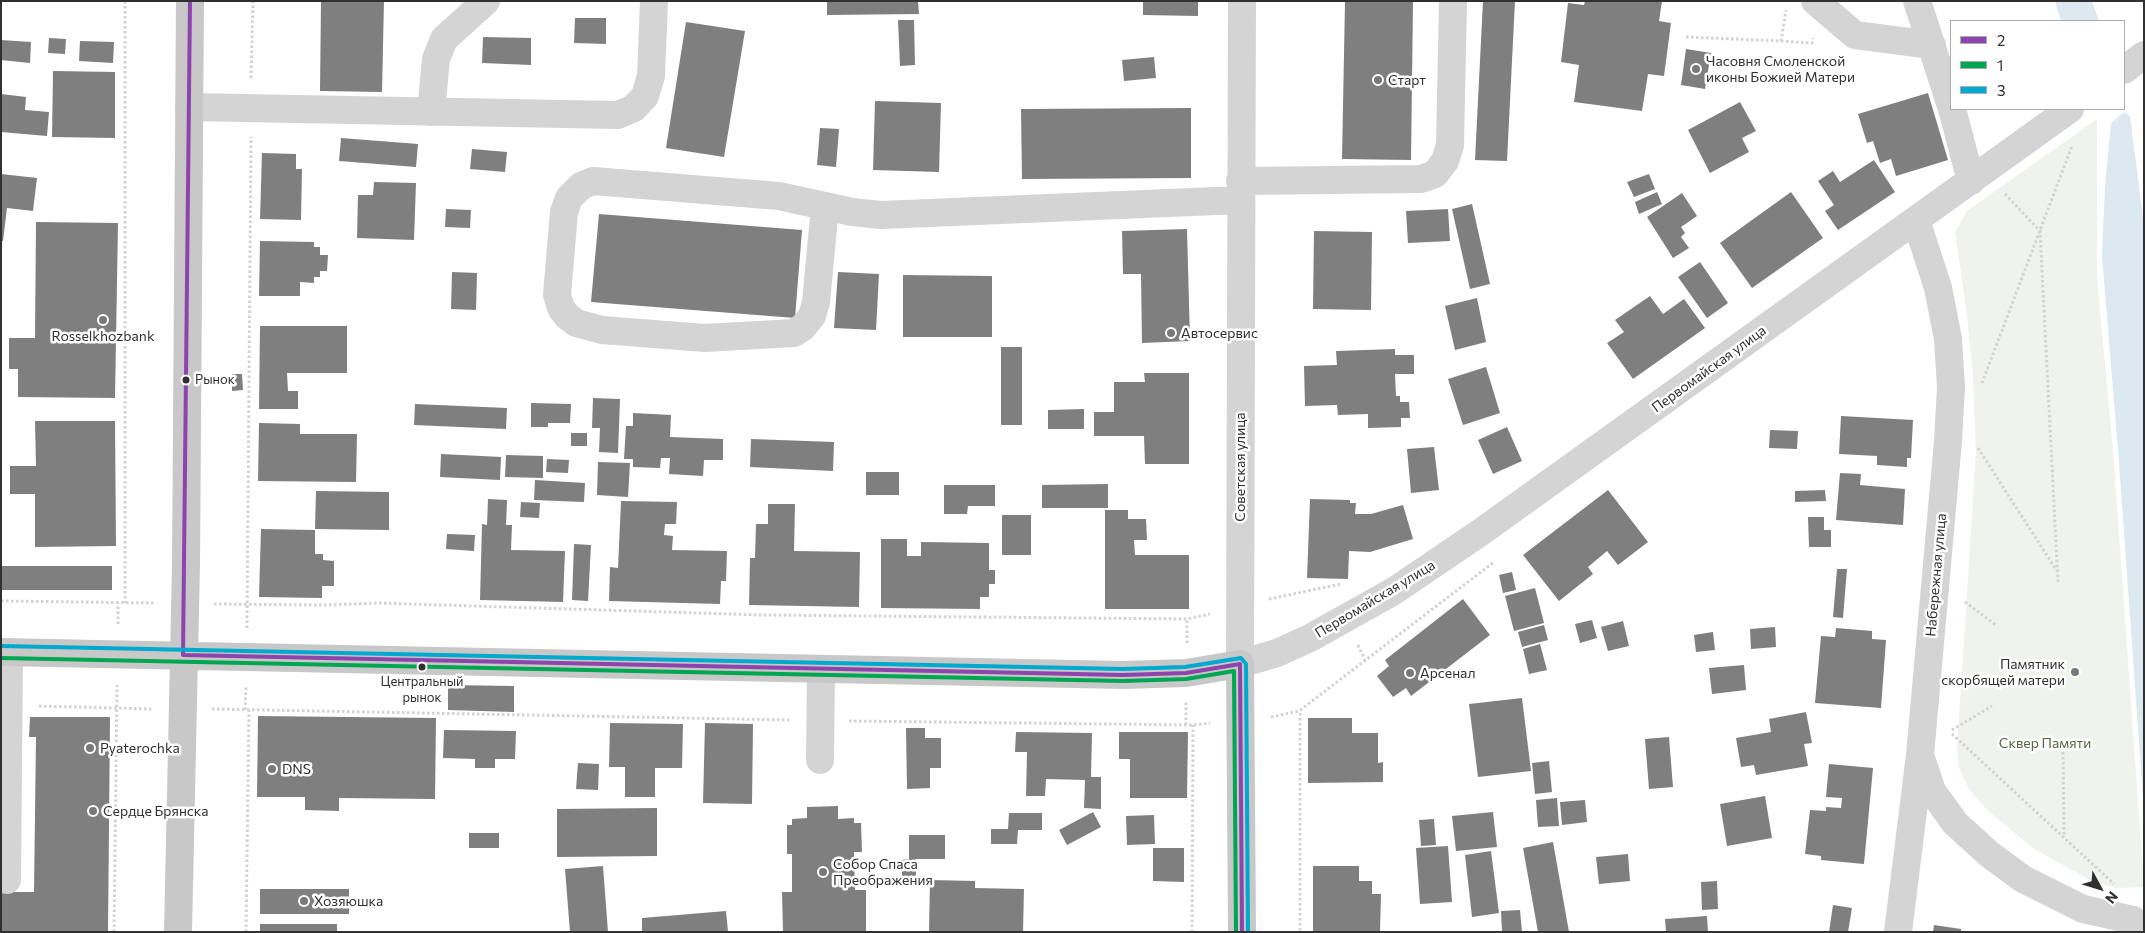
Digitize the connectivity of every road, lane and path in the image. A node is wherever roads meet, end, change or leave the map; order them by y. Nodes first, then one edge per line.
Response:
1 (125, 1) edge
2 (190, 1) edge
3 (252, 1) edge
4 (486, 1) edge
5 (654, 1) edge
6 (1242, 1) edge
7 (1453, 1) edge
8 (1917, 1) edge
9 (1804, 5) edge
10 (1814, 36) dead end
11 (1686, 37) dead end
12 (1781, 42) junction
13 (1932, 45) junction
14 (1950, 102) edge
15 (190, 107) junction
16 (251, 108) junction
17 (1953, 110) edge
18 (2069, 110) edge
19 (431, 112) junction
20 (2075, 139) dead end
21 (1978, 176) junction
22 (1240, 190) junction
23 (824, 206) junction
24 (1916, 220) junction
25 (2040, 231) junction
26 (1979, 392) dead end
27 (1976, 445) dead end
28 (2057, 571) junction
29 (1348, 582) dead end
30 (2058, 583) dead end
31 (1960, 598) dead end
32 (1, 601) edge
33 (125, 603) junction
34 (185, 604) junction
35 (248, 604) junction
36 (1240, 607) junction
37 (1996, 625) dead end
38 (5, 652) edge
39 (183, 655) junction
40 (246, 657) junction
41 (1240, 664) junction
42 (821, 670) junction
43 (9, 706) junction
44 (1992, 706) dead end
45 (245, 710) dead end
46 (1300, 713) dead end
47 (821, 721) junction
48 (1950, 722) dead end
49 (1949, 732) junction
50 (2064, 752) dead end
51 (1920, 755) junction
52 (820, 760) dead end
53 (2064, 836) junction
54 (7, 880) dead end
55 (2140, 919) edge
56 (114, 932) edge
57 (178, 932) edge
58 (246, 932) edge
59 (1192, 932) edge
60 (1242, 932) edge
61 (1300, 932) edge
62 (1898, 932) edge
63 (2092, 932) edge

1 - 33 path
2 - 15 main road
3 - 16 path
4 - 19 street
5 - 19 street
6 - 22 street, Советская улица
7 - 22 street
8 - 13 street
9 - 12 path
9 - 13 street
10 - 12 path
11 - 12 path
13 - 14 street
15 - 16 street
15 - 34 main road
16 - 19 street
16 - 35 path
17 - 21 street
18 - 21 street, Первомайская улица
20 - 25 path
21 - 24 street, Первомайская улица
21 - 25 path
22 - 23 street
22 - 36 street, Советская улица
23 - 23 street
24 - 41 street, Первомайская улица
24 - 51 street, Набережная улица
25 - 26 path
25 - 28 path
27 - 28 path
28 - 30 path
29 - 36 path
31 - 37 path
32 - 33 path
33 - 34 path
34 - 35 path
34 - 39 main road
35 - 36 path
35 - 40 path
36 - 41 street, Советская улица
38 - 39 main road, Первомайская улица
38 - 43 street
39 - 40 main road, Первомайская улица
39 - 57 main road
40 - 42 main road, Первомайская улица
40 - 45 path
41 - 42 main road, Первомайская улица
41 - 60 main road, Советская улица
42 - 47 street
43 - 54 street
43 - 56 path
44 - 49 path
46 - 61 path
47 - 52 street
47 - 58 path
47 - 59 path
48 - 49 path
49 - 53 path
50 - 53 path
51 - 55 street
51 - 62 street, Набережная улица
53 - 55 path
55 - 63 street

